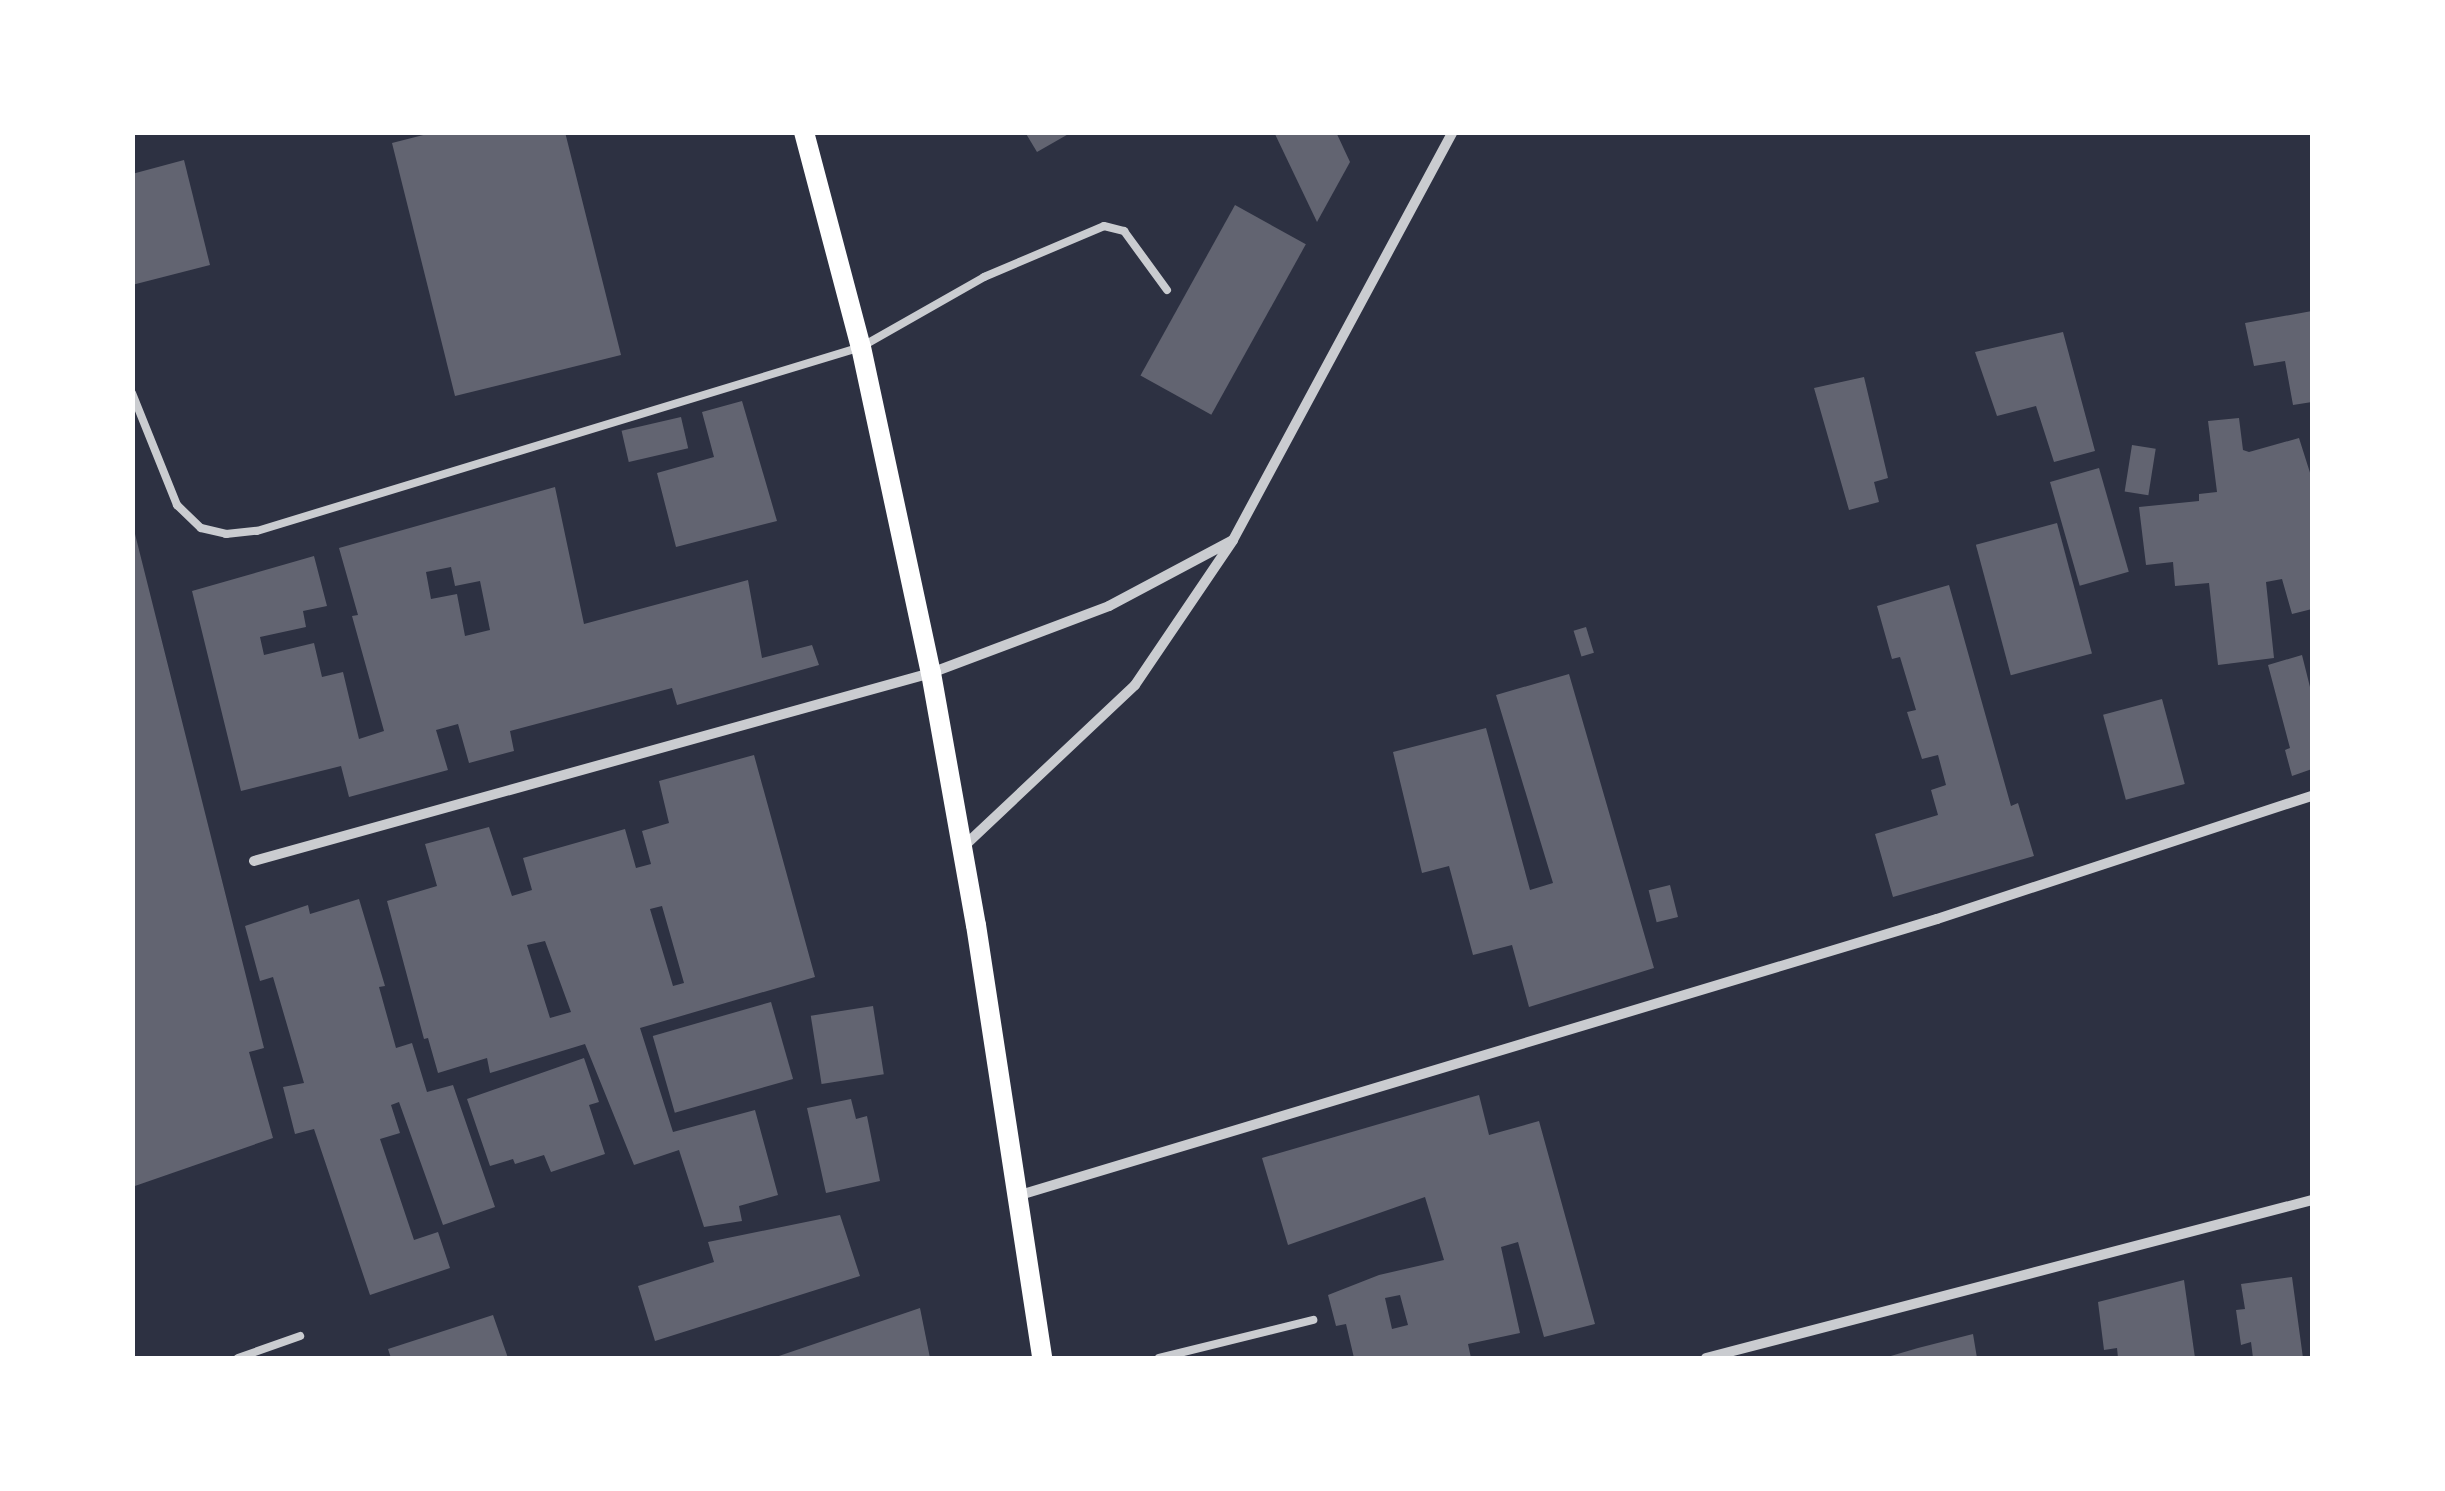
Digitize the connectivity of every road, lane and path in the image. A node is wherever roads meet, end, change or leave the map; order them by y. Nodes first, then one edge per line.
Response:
1 (804, 132) edge
2 (1453, 132) edge
3 (1167, 290) dead end
4 (861, 347) junction
5 (132, 394) edge
6 (1233, 540) junction
7 (931, 674) junction
8 (2312, 796) edge
9 (960, 850) junction
10 (254, 862) dead end
11 (1020, 1195) junction
12 (2312, 1200) edge
13 (1313, 1320) dead end
14 (300, 1336) dead end
15 (238, 1358) edge
16 (1042, 1358) edge
17 (1159, 1358) edge
18 (1706, 1358) edge

1 - 4 main road
2 - 6 street
3 - 4 lane
4 - 5 lane
4 - 7 main road
6 - 7 street
6 - 9 street
7 - 9 main road
7 - 10 street
8 - 11 street
9 - 11 main road
11 - 16 main road
12 - 18 street
13 - 17 lane
14 - 15 lane

